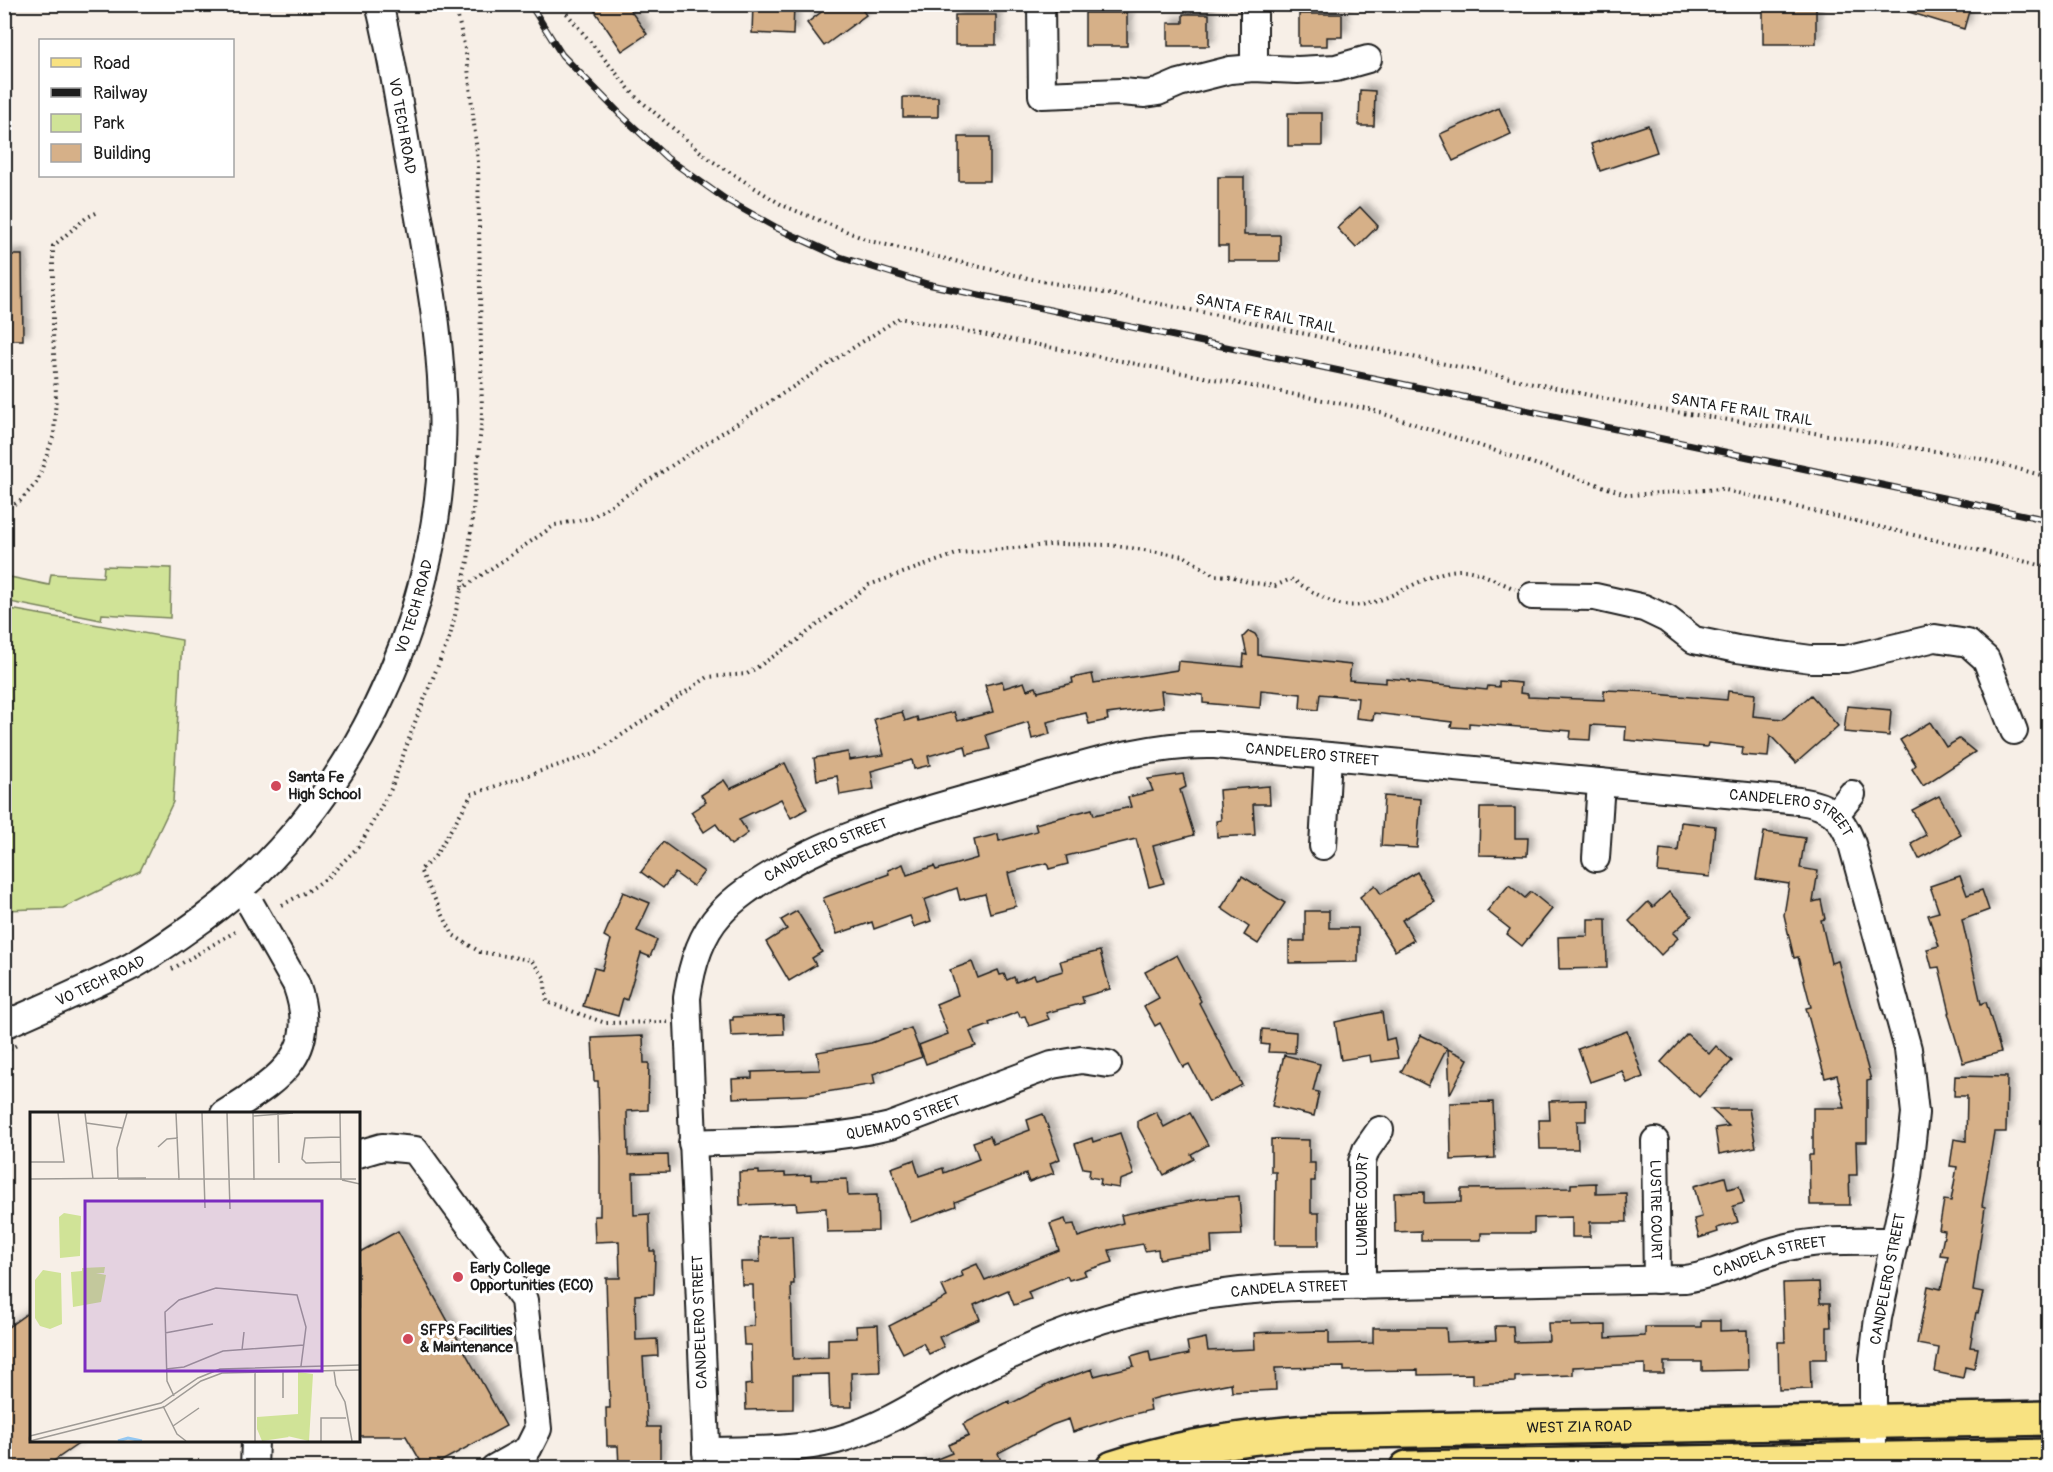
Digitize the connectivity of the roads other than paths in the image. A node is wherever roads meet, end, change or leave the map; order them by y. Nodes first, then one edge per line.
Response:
1 (379, 4) edge
2 (1041, 4) edge
3 (1254, 4) edge
4 (1368, 59) dead end
5 (1254, 68) junction
6 (1532, 596) road end
7 (2014, 731) dead end
8 (1328, 756) junction
9 (1601, 782) junction
10 (1852, 794) dead end
11 (1835, 814) junction
12 (1323, 846) dead end
13 (1596, 858) dead end
14 (248, 895) junction
15 (4, 1025) edge
16 (1108, 1064) dead end
17 (226, 1112) edge
18 (1380, 1130) dead end
19 (1655, 1141) dead end
20 (692, 1143) junction
21 (360, 1153) edge
22 (1895, 1241) junction
23 (1657, 1280) junction
24 (1362, 1286) junction
25 (2049, 1418) edge
26 (1874, 1422) junction
27 (1716, 1425) junction
28 (1473, 1429) junction
29 (2049, 1438) edge
30 (255, 1442) edge
31 (2049, 1456) edge
32 (1998, 1457) junction
33 (706, 1459) edge
34 (1174, 1459) edge
35 (1873, 1459) junction
36 (1717, 1465) edge
37 (254, 1467) edge
38 (494, 1467) edge
39 (1113, 1467) edge
40 (1407, 1467) edge
41 (1474, 1467) edge

1 - 14 street, VO TECH ROAD
2 - 5 street
3 - 5 street
4 - 5 street
6 - 7 street
8 - 9 street, CANDELERO STREET
8 - 12 street
8 - 20 street, CANDELERO STREET
9 - 11 street, CANDELERO STREET
9 - 13 street
10 - 11 street
11 - 22 street, CANDELERO STREET
14 - 15 street, VO TECH ROAD
14 - 17 street, bridge
16 - 20 street, QUEMADO STREET
18 - 24 street, LUMBRE COURT
19 - 23 street, LUSTRE COURT
20 - 33 street, CANDELERO STREET
21 - 38 street
22 - 23 street, CANDELA STREET
22 - 26 street, CANDELERO STREET
23 - 24 street, CANDELA STREET
24 - 33 street, CANDELA STREET
25 - 26 main road, WEST ZIA ROAD
26 - 27 main road, WEST ZIA ROAD
26 - 35 street, CANDELERO STREET
27 - 28 main road, WEST ZIA ROAD
27 - 36 street
28 - 34 main road, WEST ZIA ROAD
28 - 41 street
29 - 32 main road
30 - 37 street
31 - 32 main road
32 - 35 main road
34 - 39 main road, WEST ZIA ROAD
35 - 36 main road
36 - 41 main road
40 - 41 main road

